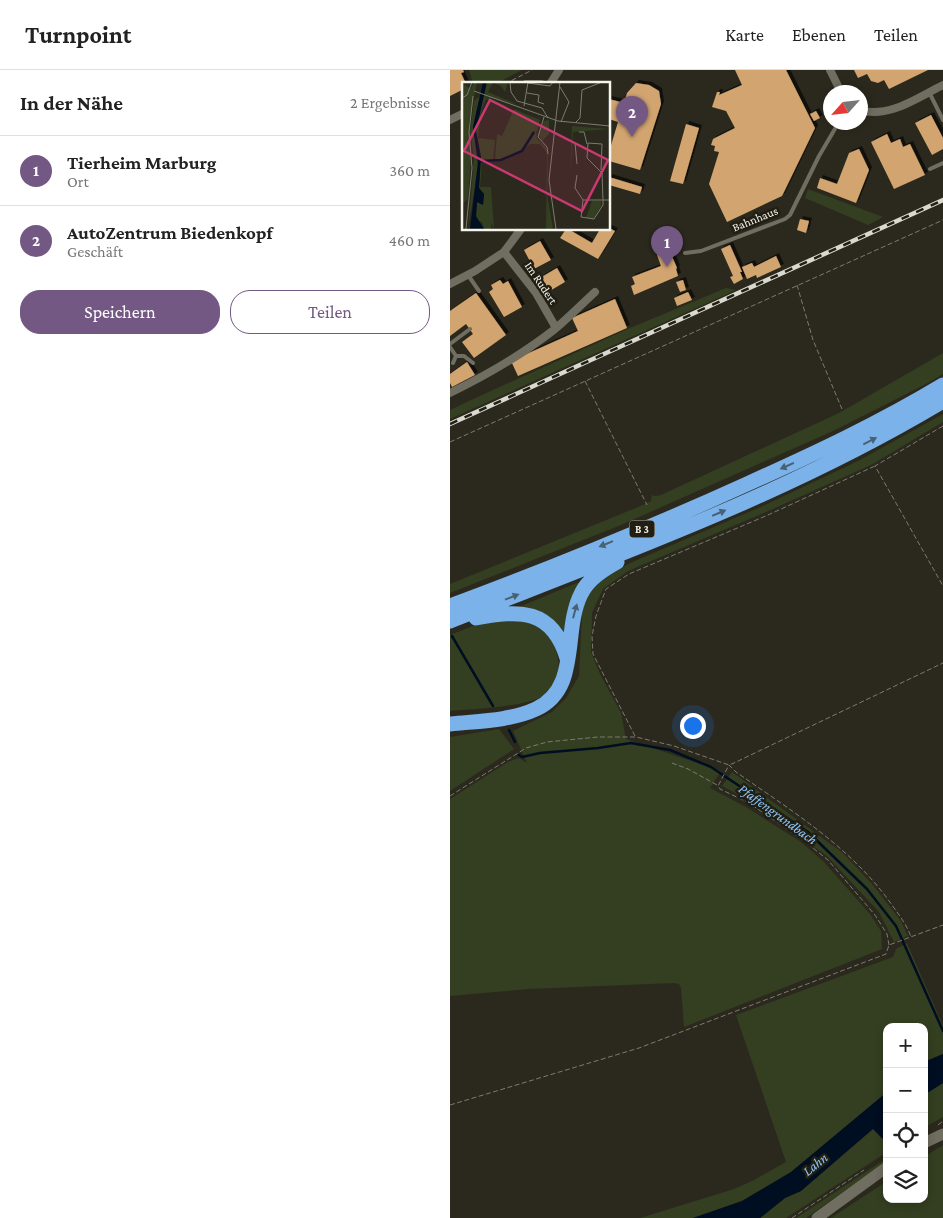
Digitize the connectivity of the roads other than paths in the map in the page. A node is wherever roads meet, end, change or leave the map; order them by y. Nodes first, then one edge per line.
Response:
1 (559, 70) edge
2 (830, 70) edge
3 (551, 82) edge
4 (837, 85) edge
5 (943, 85) edge
6 (929, 92) junction
7 (868, 111) edge
8 (462, 114) edge
9 (450, 120) edge
10 (943, 120) edge
11 (834, 130) edge
12 (943, 163) edge
13 (930, 169) dead end
14 (520, 230) edge
15 (504, 252) junction
16 (685, 253) dead end
17 (468, 275) junction
18 (450, 284) edge
19 (478, 290) dead end
20 (595, 292) dead end
21 (556, 328) junction
22 (470, 329) dead end
23 (450, 344) edge
24 (450, 347) edge
25 (456, 356) junction
26 (453, 363) dead end
27 (473, 363) dead end
28 (943, 385) edge
29 (450, 393) edge
30 (943, 401) edge
31 (674, 532) junction
32 (450, 606) edge
33 (450, 622) edge
34 (568, 659) junction
35 (450, 724) edge
36 (943, 1134) edge
37 (928, 1141) edge
38 (883, 1170) edge
39 (817, 1218) edge

1 - 3 street
2 - 4 street
5 - 6 street
6 - 7 street
6 - 10 lane
8 - 9 street
11 - 16 lane, Bahnhaus
12 - 13 lane
14 - 15 street
15 - 17 street
15 - 21 street, Im Rudert
17 - 18 street
17 - 19 lane
20 - 21 street
21 - 29 street
22 - 23 lane
24 - 25 lane
25 - 26 lane
25 - 27 lane
28 -> 32 highway, B 3
31 -> 30 highway, B 3
33 -> 31 highway, B 3
34 -> 31 highway, B 3
33 - 34 highway, B 3
34 - 35 highway, B 3
36 - 37 street
38 - 39 street

